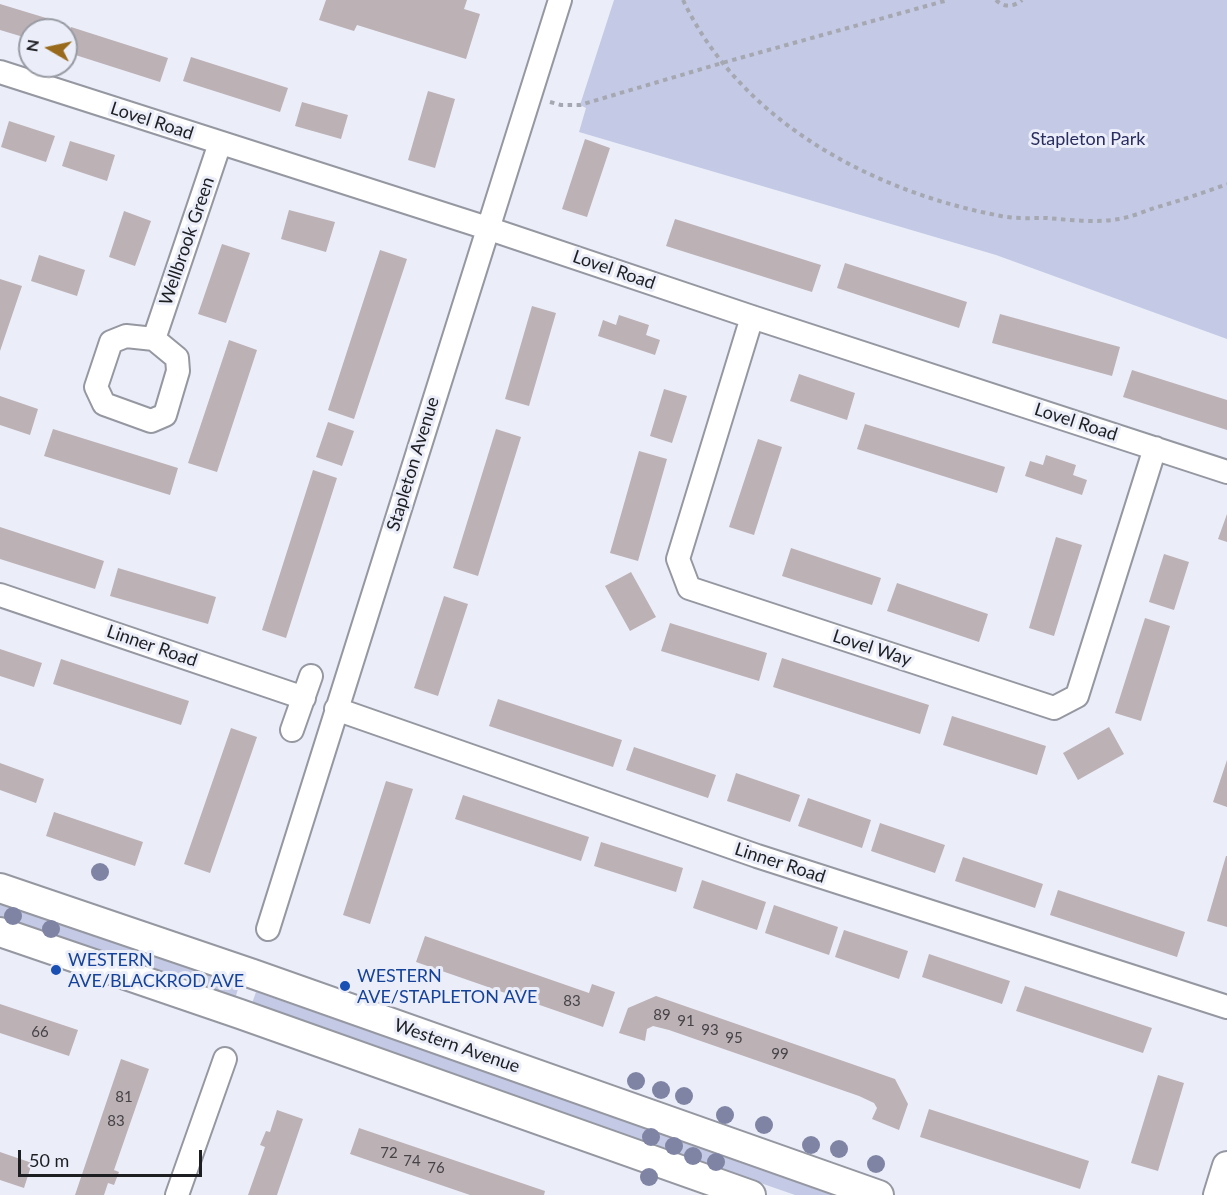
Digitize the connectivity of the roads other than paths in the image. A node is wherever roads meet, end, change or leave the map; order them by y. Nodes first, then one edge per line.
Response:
1 (560, 0) edge
2 (0, 72) edge
3 (220, 143) junction
4 (487, 228) junction
5 (752, 317) junction
6 (154, 339) dead end
7 (1155, 448) junction
8 (1227, 472) edge
9 (0, 595) edge
10 (311, 676) dead end
11 (304, 698) junction
12 (336, 709) junction
13 (292, 730) dead end
14 (0, 888) edge
15 (268, 929) dead end
16 (0, 932) edge
17 (1227, 1007) edge
18 (225, 1059) dead end
19 (1227, 1166) edge
20 (177, 1195) edge
21 (751, 1195) edge
22 (879, 1195) edge
23 (1218, 1195) edge

1 - 4 street, Stapleton Avenue
2 - 3 street, Lovel Road
3 - 4 street, Lovel Road
3 - 6 street, Wellbrook Green
4 - 5 street, Lovel Road
4 - 12 street, Stapleton Avenue
5 - 7 street, Lovel Road
5 - 7 street, Lovel Way
7 - 8 street, Lovel Road
9 - 11 street, Linner Road
10 - 11 street
11 - 13 street
12 - 15 street, Stapleton Avenue
12 - 17 street, Linner Road
14 - 22 street, Western Avenue
16 - 21 street
18 - 20 street
19 - 23 street

